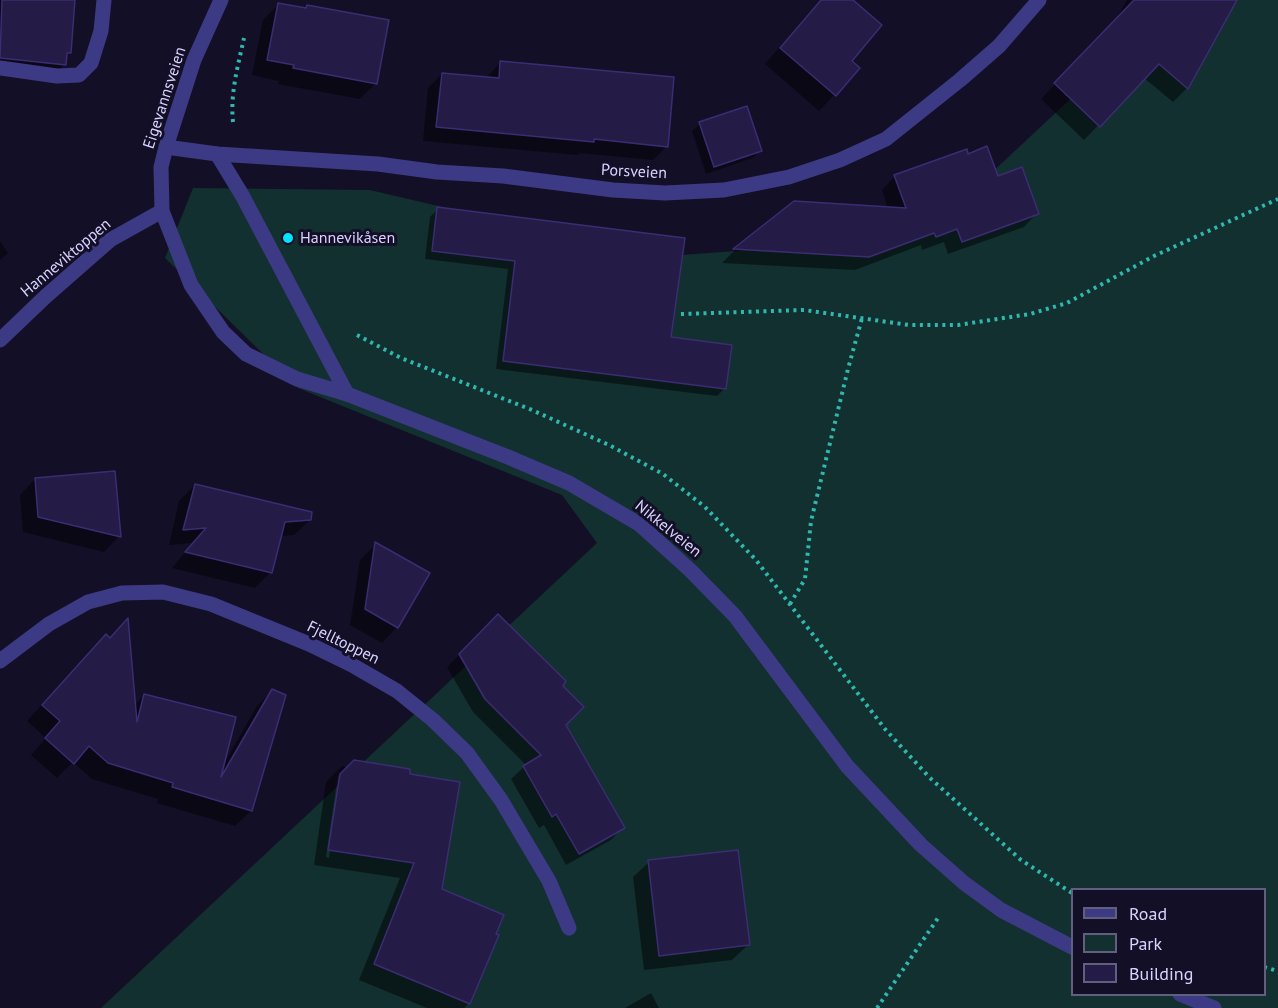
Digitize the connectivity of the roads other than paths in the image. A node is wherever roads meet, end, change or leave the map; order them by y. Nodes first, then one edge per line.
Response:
1 (104, 0) edge
2 (222, 0) edge
3 (1038, 0) edge
4 (0, 68) edge
5 (166, 147) junction
6 (217, 154) junction
7 (162, 211) junction
8 (0, 340) edge
9 (347, 394) junction
10 (0, 661) edge
11 (569, 928) dead end
12 (1071, 946) edge
13 (1185, 996) edge
14 (1214, 1008) edge

1 - 4 street
2 - 5 street, Eigevannsveien
3 - 6 street, Porsveien
5 - 6 street, Porsveien
5 - 7 street, Eigevannsveien
6 - 9 street
7 - 8 street, Hanneviktoppen
7 - 9 street, Nikkelveien
9 - 12 street, Nikkelveien
10 - 11 street, Fjelltoppen
13 - 14 street

